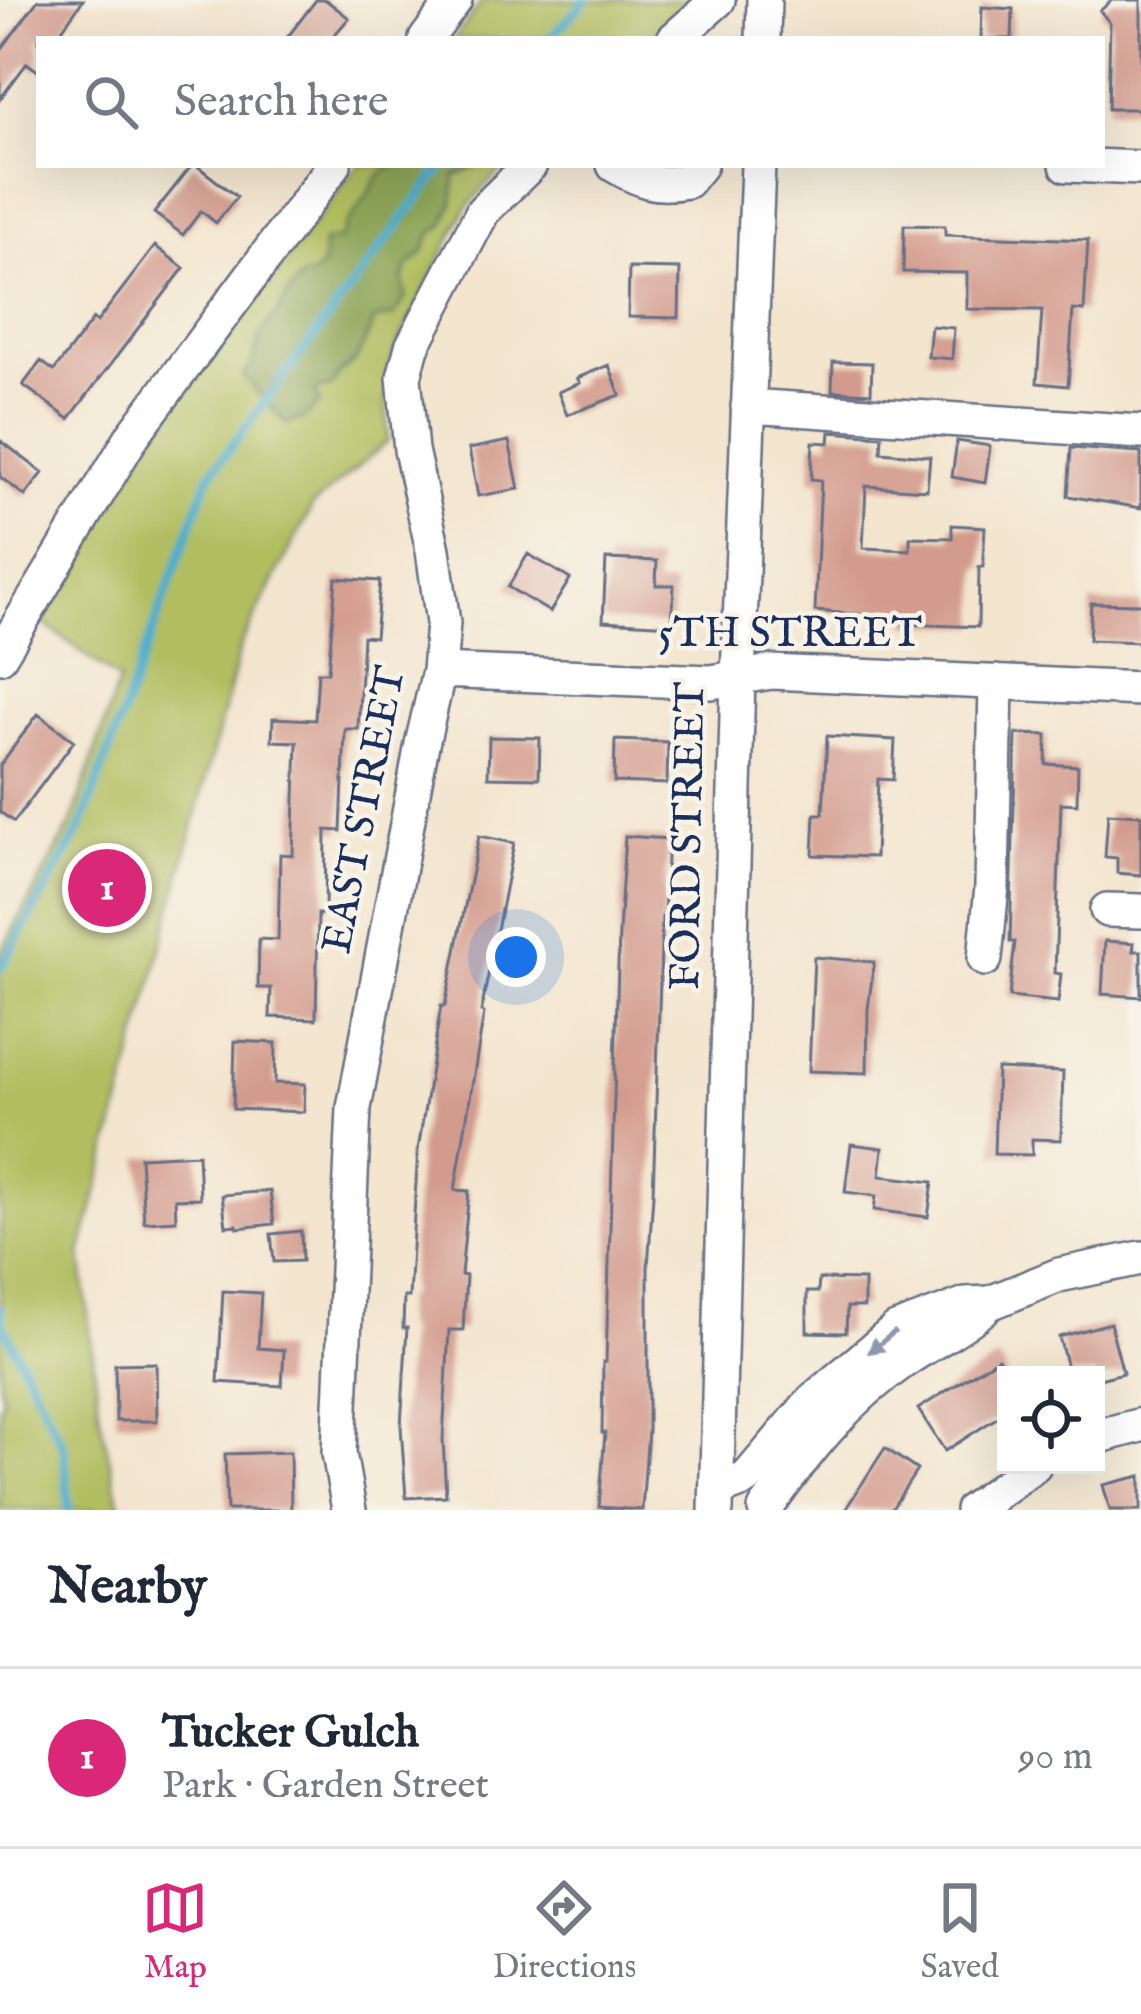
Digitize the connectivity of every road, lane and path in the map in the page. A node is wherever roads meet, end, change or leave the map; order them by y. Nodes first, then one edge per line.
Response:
1 (455, 0) edge
2 (718, 0) edge
3 (764, 0) edge
4 (683, 35) edge
5 (429, 36) edge
6 (763, 36) edge
7 (1105, 167) edge
8 (332, 168) edge
9 (527, 168) edge
10 (620, 168) edge
11 (698, 168) edge
12 (758, 168) edge
13 (1141, 168) edge
14 (748, 406) junction
15 (1141, 432) edge
16 (0, 656) edge
17 (439, 671) junction
18 (737, 676) junction
19 (996, 682) junction
20 (1141, 689) edge
21 (985, 958) dead end
22 (1141, 1258) edge
23 (990, 1303) junction
24 (1141, 1426) edge
25 (1105, 1436) edge
26 (1022, 1474) edge
27 (716, 1500) edge
28 (349, 1510) edge
29 (765, 1510) edge
30 (972, 1510) edge

1 - 5 street
2 - 4 street
3 - 6 street
7 - 13 street
8 - 16 street
9 - 17 street, EAST STREET
10 - 11 street
12 - 14 street, FORD STREET
14 - 15 street
14 - 18 street, FORD STREET
17 - 18 street, 5TH STREET
17 - 28 street, EAST STREET
18 - 19 street, 5TH STREET
18 - 27 street, FORD STREET
19 - 20 street, 5TH STREET
19 - 21 street
22 - 23 street
23 -> 27 street
23 - 29 street
24 - 25 street
26 - 30 street

